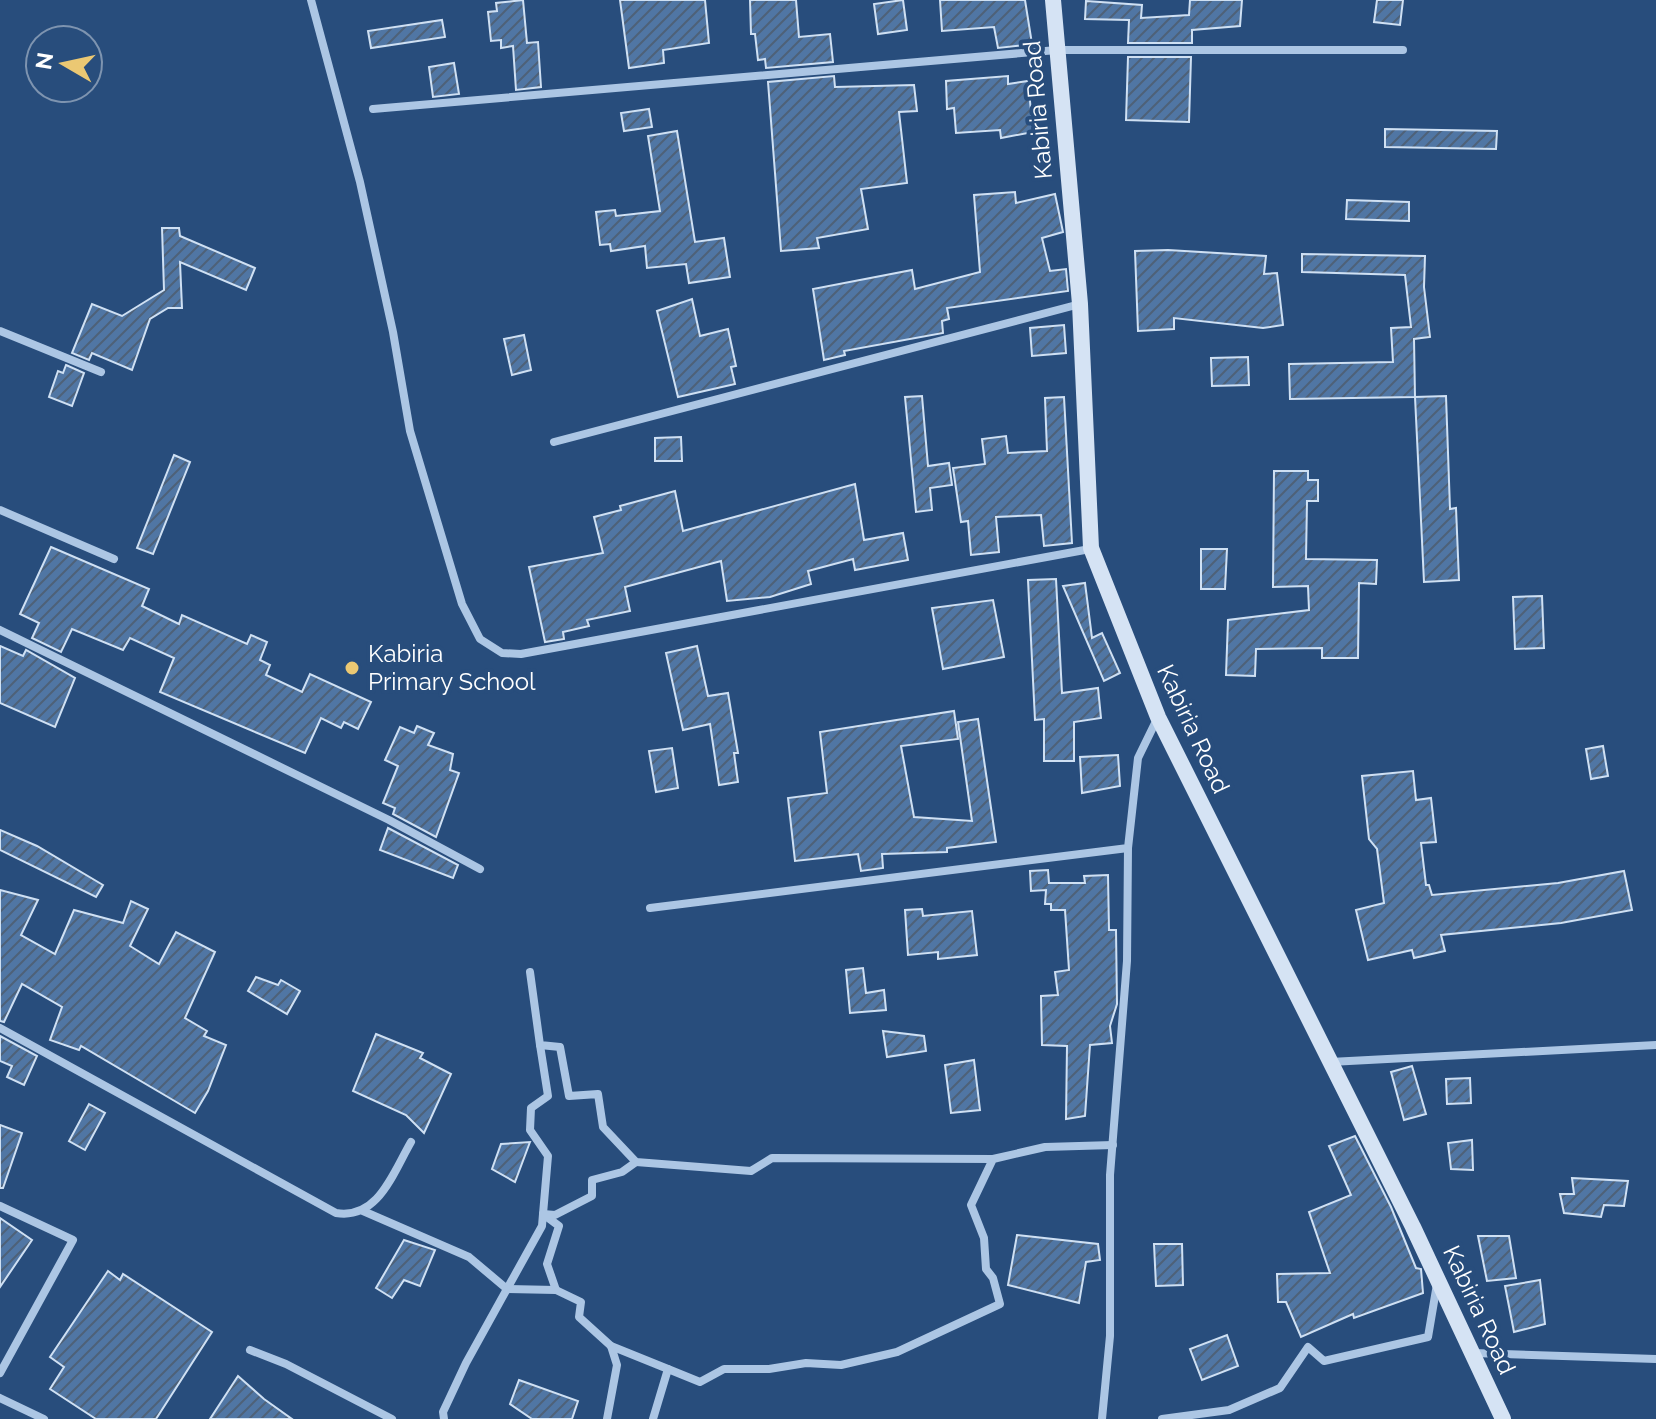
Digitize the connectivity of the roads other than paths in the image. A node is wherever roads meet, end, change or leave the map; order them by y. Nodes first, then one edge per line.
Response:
1 (311, 0) edge
2 (1053, 0) edge
3 (1057, 50) junction
4 (1403, 50) dead end
5 (373, 109) dead end
6 (1080, 304) junction
7 (0, 331) edge
8 (101, 372) dead end
9 (554, 442) dead end
10 (0, 510) edge
11 (1091, 548) junction
12 (114, 559) dead end
13 (0, 630) edge
14 (1158, 717) junction
15 (1128, 848) junction
16 (480, 869) dead end
17 (650, 908) dead end
18 (530, 972) dead end
19 (0, 1028) edge
20 (540, 1045) junction
21 (1656, 1045) edge
22 (1329, 1062) junction
23 (411, 1142) dead end
24 (1113, 1145) junction
25 (993, 1159) junction
26 (636, 1162) junction
27 (0, 1206) edge
28 (363, 1211) junction
29 (543, 1214) junction
30 (1437, 1279) junction
31 (507, 1289) junction
32 (556, 1290) junction
33 (611, 1346) junction
34 (250, 1350) dead end
35 (1473, 1353) junction
36 (1656, 1359) edge
37 (668, 1369) junction
38 (0, 1373) edge
39 (0, 1398) edge
40 (44, 1419) edge
41 (392, 1419) edge
42 (444, 1419) edge
43 (607, 1419) edge
44 (653, 1419) edge
45 (1102, 1419) edge
46 (1162, 1419) edge
47 (1503, 1419) edge

1 - 11 street
2 - 3 main road, Kabiria Road
3 - 4 street
3 - 5 street
3 - 6 main road, Kabiria Road
6 - 9 street
6 - 11 main road, Kabiria Road
7 - 8 street
10 - 12 street
11 - 14 main road, Kabiria Road
13 - 16 street
14 - 15 street
14 - 22 main road, Kabiria Road
15 - 17 street
15 - 24 street
18 - 20 street
19 - 28 street
20 - 26 street
20 - 29 street
21 - 22 street
22 - 30 main road, Kabiria Road
23 - 28 street
24 - 25 street
24 - 45 street
25 - 26 street
25 - 37 street
26 - 29 street
27 - 38 street
28 - 31 street
29 - 31 street
29 - 32 street
30 - 35 main road, Kabiria Road
30 - 46 street
31 - 32 street
31 - 42 street
32 - 33 street
33 - 37 street
33 - 43 street
34 - 41 street
35 - 36 street
35 - 47 main road, Kabiria Road
37 - 44 street
39 - 40 street

